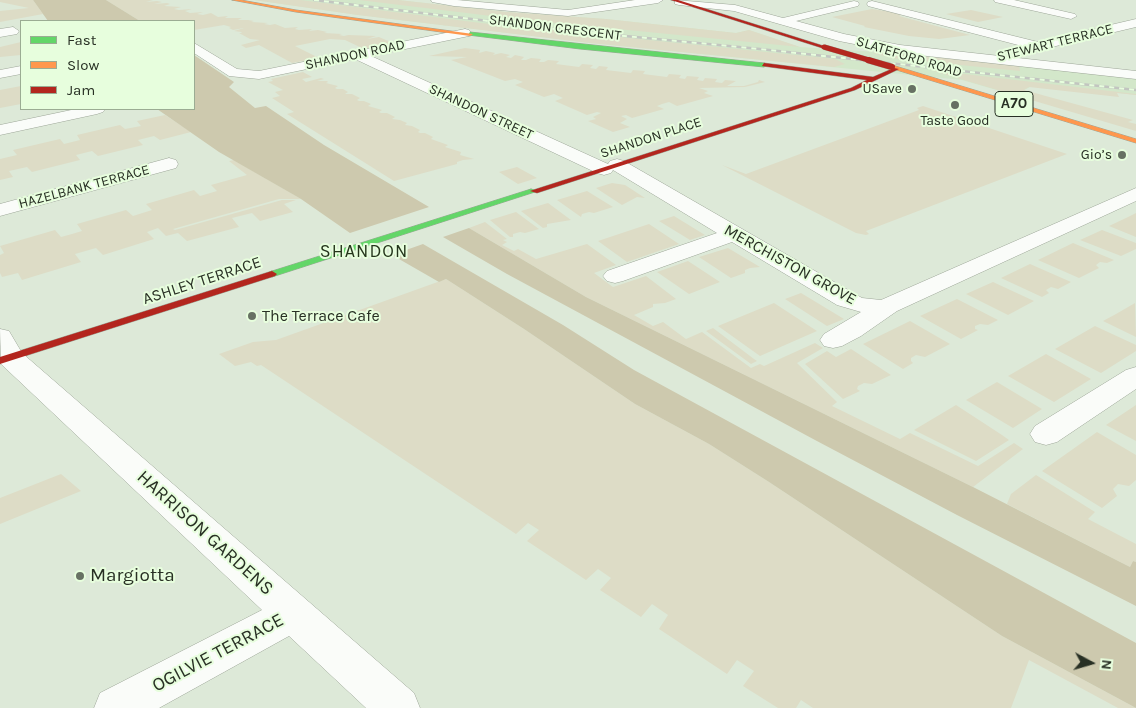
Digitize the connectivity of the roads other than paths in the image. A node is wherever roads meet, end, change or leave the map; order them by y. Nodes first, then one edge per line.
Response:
1 (234, 0) edge
2 (436, 0) edge
3 (658, 0) edge
4 (999, 0) edge
5 (681, 1) edge
6 (854, 4) dead end
7 (872, 4) dead end
8 (1071, 16) dead end
9 (785, 21) junction
10 (1136, 23) edge
11 (13, 31) dead end
12 (0, 33) edge
13 (465, 33) junction
14 (1036, 46) junction
15 (195, 48) edge
16 (358, 55) junction
17 (999, 60) junction
18 (894, 68) junction
19 (20, 70) edge
20 (0, 74) edge
21 (1136, 75) edge
22 (873, 79) junction
23 (92, 110) edge
24 (0, 130) edge
25 (1136, 142) edge
26 (168, 164) dead end
27 (610, 167) junction
28 (1136, 194) edge
29 (0, 210) edge
30 (414, 230) joint
31 (735, 234) junction
32 (614, 276) dead end
33 (888, 306) junction
34 (833, 340) dead end
35 (4, 352) edge
36 (1136, 376) edge
37 (1046, 434) dead end
38 (294, 613) junction
39 (116, 708) edge
40 (398, 708) edge

1 - 13 street, SHANDON CRESCENT
2 - 3 street
4 - 8 street
5 - 9 street, STEWART TERRACE
5 - 18 street, SLATEFORD ROAD / A70, bridge
6 - 9 street
7 - 14 street
9 - 17 street, STEWART TERRACE
10 - 14 street, STEWART TERRACE
11 - 12 street
13 - 16 street, SHANDON ROAD
13 - 22 street, SHANDON CRESCENT
14 - 17 street, STEWART TERRACE
15 - 16 street, SHANDON ROAD
16 - 27 street, SHANDON STREET
17 - 21 street
18 - 22 street, SHANDON PLACE
18 - 25 street, SLATEFORD ROAD / A70
19 - 20 street
22 - 27 street, SHANDON PLACE
23 - 24 street
26 - 29 street, HAZELBANK TERRACE
27 - 30 street, SHANDON PLACE
27 - 31 street, MERCHISTON GROVE
28 - 33 street, MERCHISTON GROVE
30 - 35 street, ASHLEY TERRACE
31 - 32 street
31 - 33 street, MERCHISTON GROVE
33 - 34 street
35 - 38 street, HARRISON GARDENS
36 - 37 street
38 - 39 street, OGILVIE TERRACE
38 - 40 street, HARRISON GARDENS

